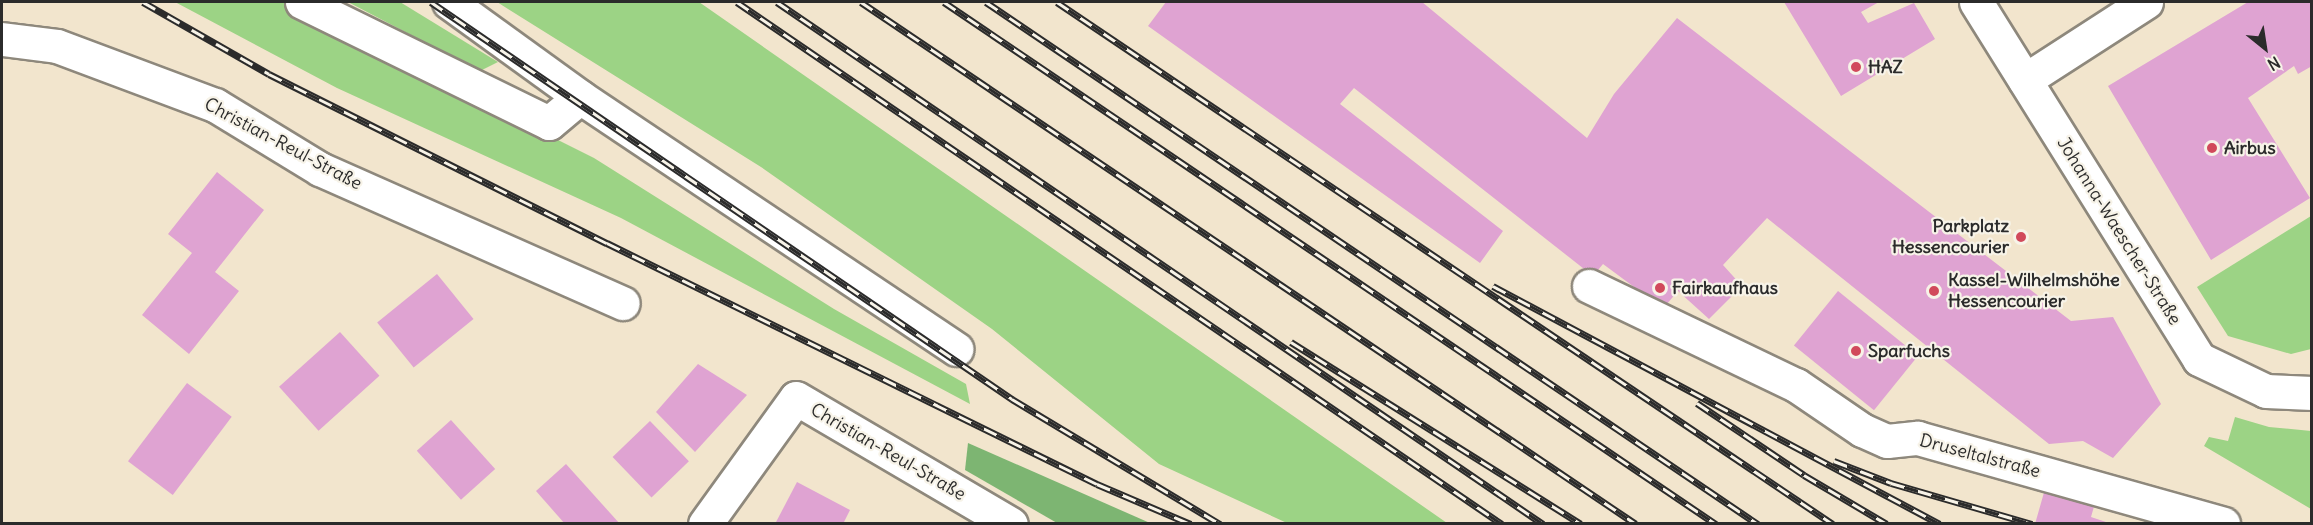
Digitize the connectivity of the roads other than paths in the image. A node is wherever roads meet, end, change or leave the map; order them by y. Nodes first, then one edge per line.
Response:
1 (302, 2) edge
2 (449, 2) edge
3 (1976, 2) edge
4 (2146, 2) edge
5 (2, 39) edge
6 (2025, 80) junction
7 (580, 97) junction
8 (1589, 286) dead end
9 (623, 303) dead end
10 (956, 349) dead end
11 (2312, 393) edge
12 (705, 524) edge
13 (1011, 524) edge
14 (2223, 524) edge

1 - 7 street
2 - 7 street
3 - 6 street, Johanna-Waescher-Straße
4 - 6 street
5 - 9 street, Christian-Reul-Straße
6 - 11 street, Johanna-Waescher-Straße
7 - 10 street
8 - 14 street, Druseltalstraße
12 - 13 street, Christian-Reul-Straße

